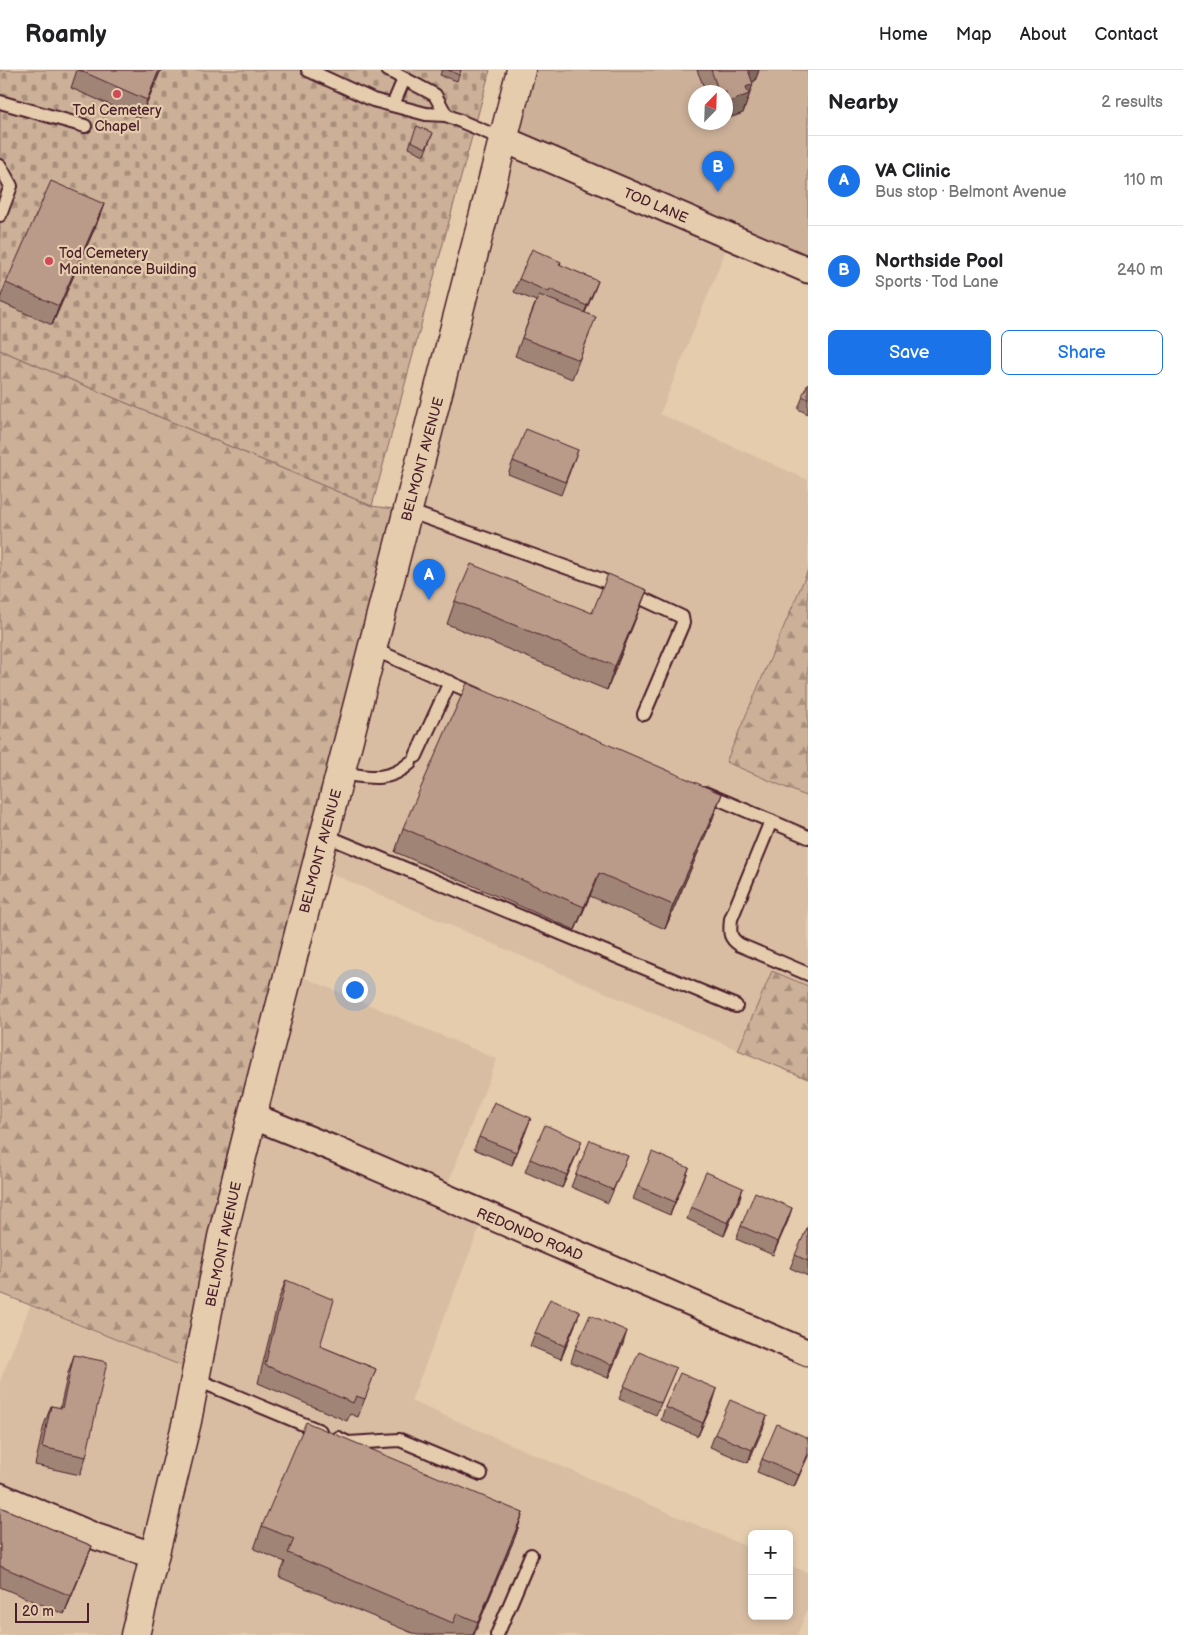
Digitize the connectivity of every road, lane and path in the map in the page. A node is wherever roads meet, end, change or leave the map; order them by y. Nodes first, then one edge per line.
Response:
1 (308, 70) edge
2 (388, 70) edge
3 (521, 70) edge
4 (404, 79) junction
5 (0, 102) edge
6 (393, 105) junction
7 (446, 115) junction
8 (85, 126) dead end
9 (503, 138) junction
10 (0, 166) edge
11 (0, 215) edge
12 (808, 270) edge
13 (408, 511) junction
14 (373, 649) junction
15 (450, 682) junction
16 (487, 698) edge
17 (644, 714) dead end
18 (340, 773) junction
19 (698, 790) edge
20 (771, 821) junction
21 (324, 835) junction
22 (808, 837) edge
23 (808, 974) edge
24 (736, 1006) dead end
25 (252, 1116) junction
26 (808, 1353) edge
27 (195, 1379) junction
28 (481, 1474) dead end
29 (0, 1496) edge
30 (531, 1555) dead end
31 (155, 1556) junction
32 (135, 1635) edge
33 (497, 1635) edge

1 - 6 lane
2 - 4 lane
3 - 9 main road, BELMONT AVENUE
4 - 6 lane
4 - 7 lane
5 - 8 lane
6 - 7 lane
7 - 9 lane
9 - 12 street, TOD LANE
9 - 13 main road, BELMONT AVENUE
10 - 11 lane
13 - 14 main road, BELMONT AVENUE
13 - 17 lane
14 - 15 lane
14 - 18 main road, BELMONT AVENUE
15 - 16 lane
15 - 18 lane
18 - 21 main road, BELMONT AVENUE
19 - 20 lane
20 - 22 lane
20 - 23 lane
21 - 24 lane
21 - 25 main road, BELMONT AVENUE
25 - 26 street, REDONDO ROAD
25 - 27 main road, BELMONT AVENUE
27 - 28 lane
27 - 31 main road, BELMONT AVENUE
29 - 31 street
30 - 33 lane
31 - 32 main road, BELMONT AVENUE

